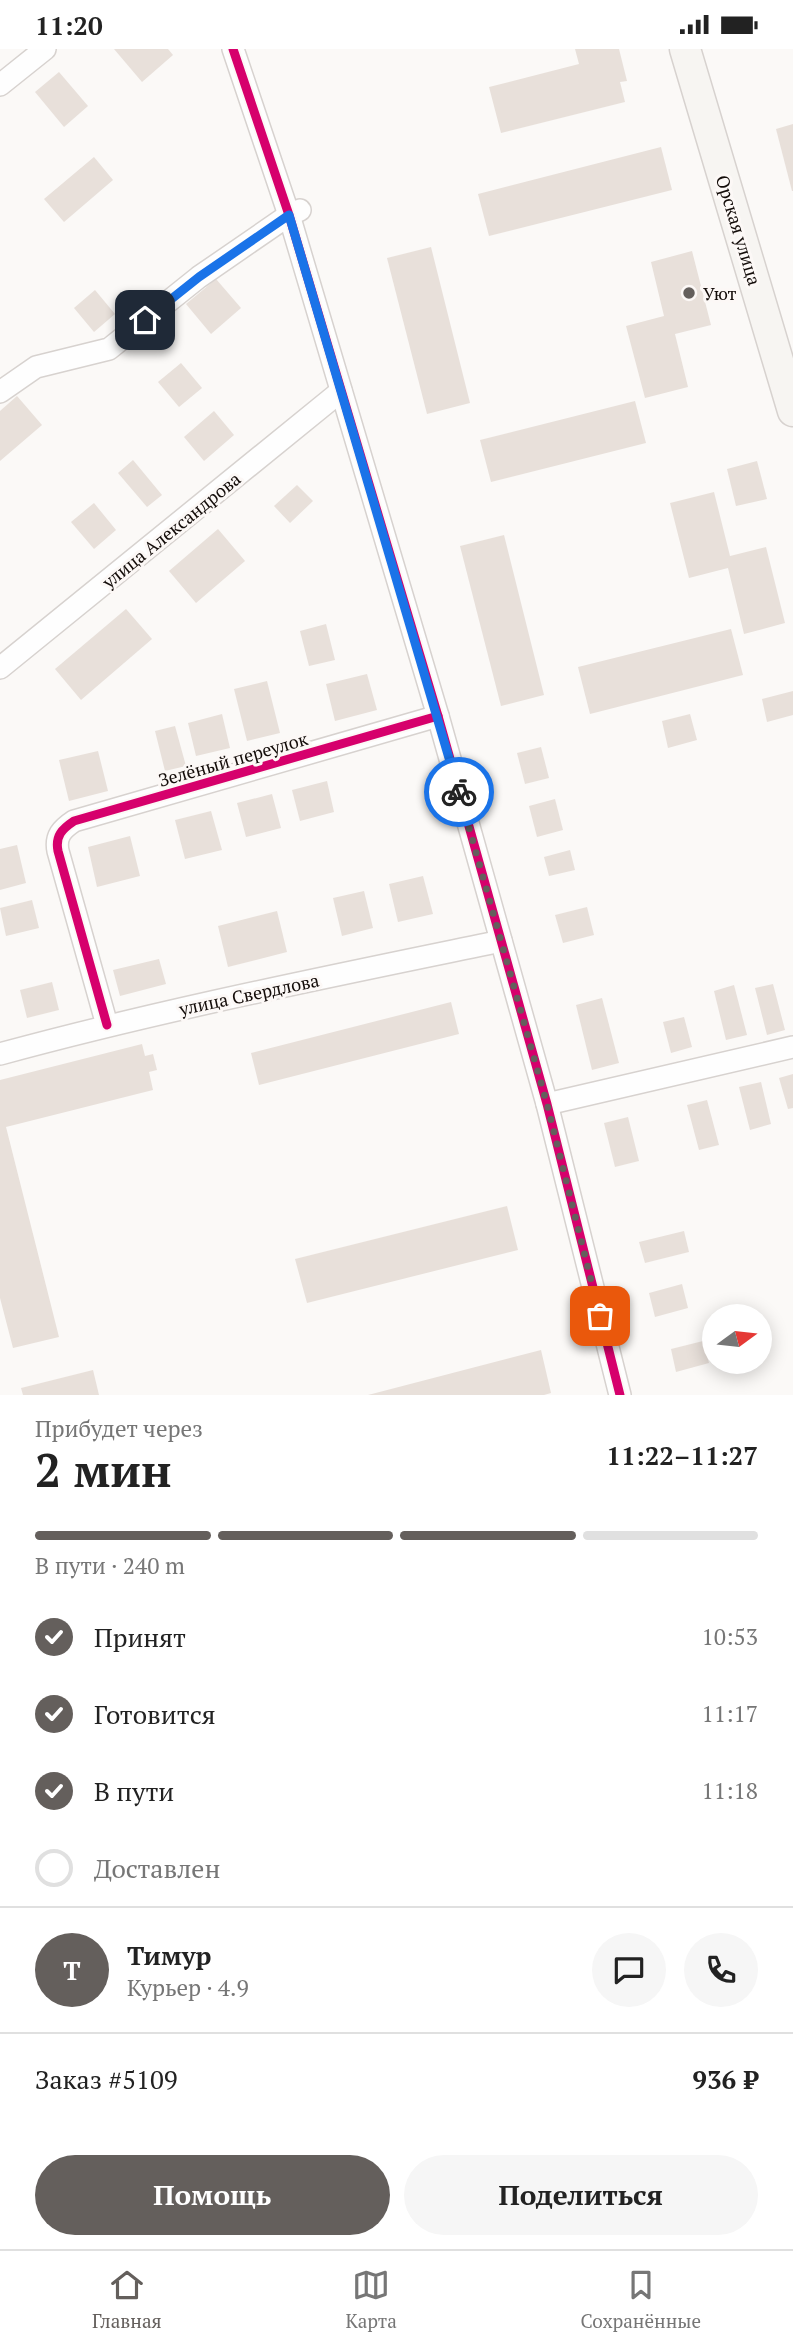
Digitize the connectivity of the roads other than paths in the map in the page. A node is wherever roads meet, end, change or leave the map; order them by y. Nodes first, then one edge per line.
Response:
1 (45, 49) edge
2 (233, 49) edge
3 (685, 49) edge
4 (0, 85) edge
5 (295, 212) junction
6 (341, 391) junction
7 (0, 392) edge
8 (793, 411) edge
9 (0, 668) edge
10 (438, 716) junction
11 (501, 941) junction
12 (107, 1025) junction
13 (793, 1047) edge
14 (0, 1054) edge
15 (547, 1104) junction
16 (620, 1395) edge

1 - 4 street
2 - 5 street
3 - 8 street, Орская улица
5 - 6 street
5 - 7 street
6 - 9 street, улица Александрова
6 - 10 street
10 - 11 street
10 - 12 street, Зелёный переулок
11 - 12 street, улица Свердлова
11 - 15 street
12 - 14 street, улица Свердлова
13 - 15 street
15 - 16 street

